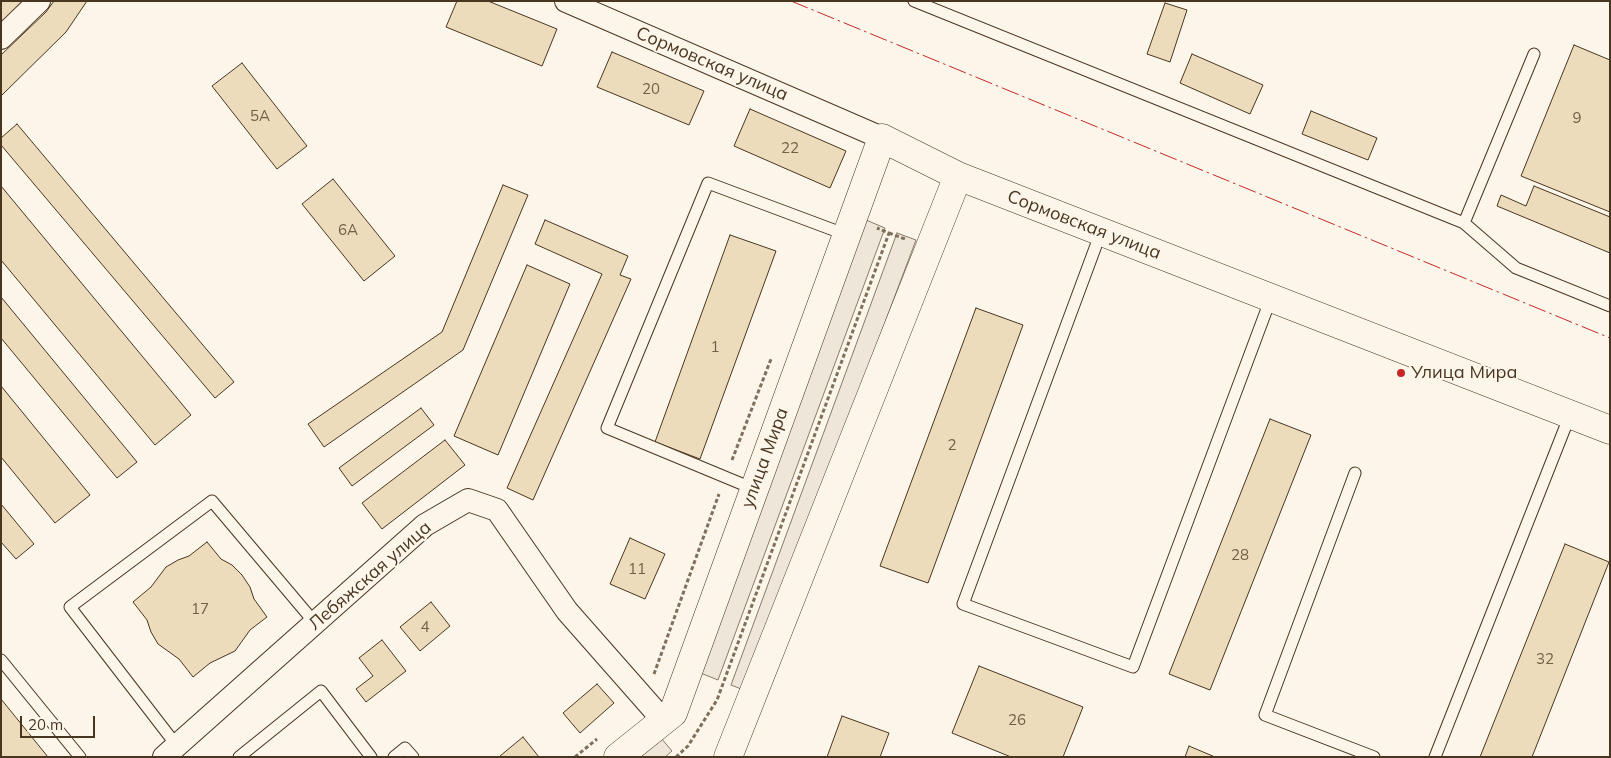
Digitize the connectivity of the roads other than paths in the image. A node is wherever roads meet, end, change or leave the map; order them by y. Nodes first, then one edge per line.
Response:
1 (39, 1) edge
2 (566, 1) edge
3 (914, 1) edge
4 (1, 38) edge
5 (1534, 54) dead end
6 (882, 138) junction
7 (958, 176) junction
8 (1464, 223) junction
9 (1101, 232) junction
10 (847, 235) junction
11 (1270, 298) junction
12 (1610, 306) edge
13 (1570, 415) junction
14 (1610, 430) edge
15 (1355, 474) dead end
16 (754, 488) junction
17 (315, 623) junction
18 (1, 660) edge
19 (663, 720) junction
20 (170, 752) edge
21 (80, 757) edge
22 (239, 757) edge
23 (371, 757) edge
24 (394, 757) edge
25 (413, 757) edge
26 (618, 757) edge
27 (728, 757) edge
28 (1374, 757) edge
29 (1434, 757) edge

1 - 4 street
2 - 6 street, Сормовская улица
3 - 8 lane
5 - 8 lane
6 - 7 street, Сормовская улица
6 - 10 street, улица Мира
7 - 9 street, Сормовская улица
7 - 27 street
8 - 12 lane
9 - 11 street, Сормовская улица
9 - 11 lane
10 - 16 street, улица Мира
10 - 16 lane
11 - 13 street, Сормовская улица
13 - 14 street, Сормовская улица
13 - 29 lane
15 - 28 lane
16 - 19 street, улица Мира
17 - 19 street, Лебяжская улица
17 - 20 street, Лебяжская улица
17 - 20 lane
18 - 21 lane
19 - 26 street, улица Мира
22 - 23 lane
24 - 25 lane

